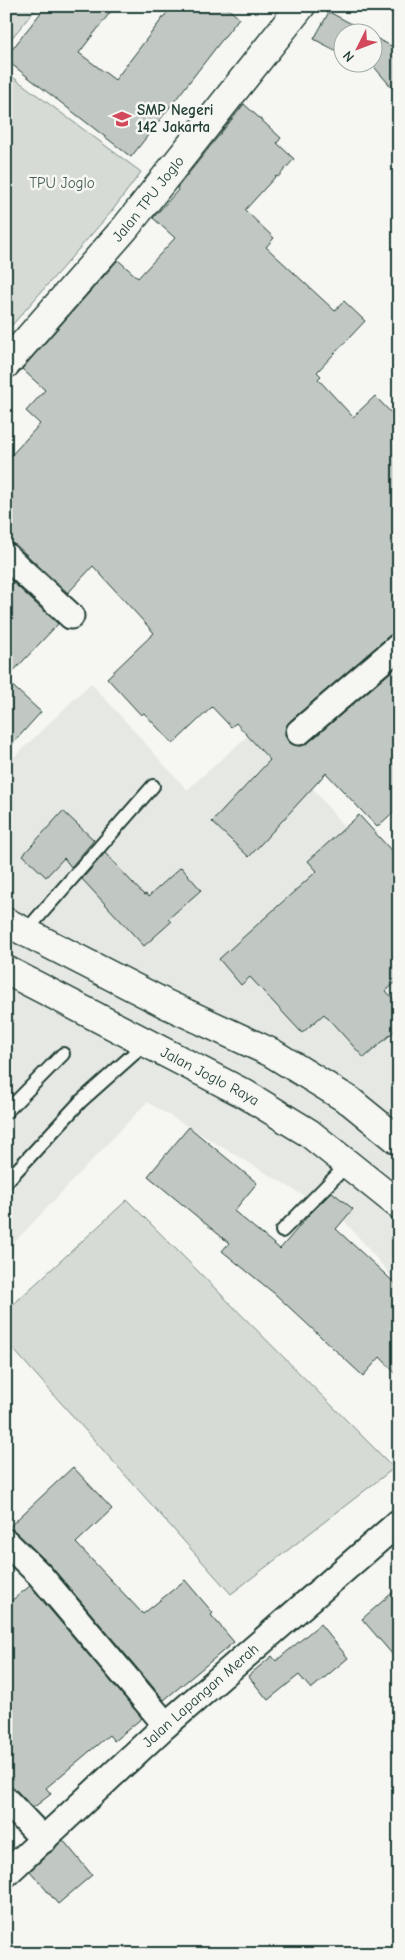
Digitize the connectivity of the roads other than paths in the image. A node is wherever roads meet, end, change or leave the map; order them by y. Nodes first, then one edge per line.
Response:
1 (302, 6) edge
2 (6, 364) edge
3 (6, 556) edge
4 (71, 616) dead end
5 (399, 646) edge
6 (299, 732) dead end
7 (153, 786) dead end
8 (16, 927) edge
9 (6, 970) edge
10 (146, 1043) junction
11 (63, 1054) dead end
12 (6, 1112) edge
13 (399, 1142) edge
14 (348, 1164) junction
15 (6, 1182) edge
16 (399, 1205) edge
17 (282, 1231) dead end
18 (399, 1522) edge
19 (6, 1542) edge
20 (166, 1725) junction
21 (6, 1800) edge
22 (44, 1840) junction
23 (6, 1874) edge

1 - 2 main road, Jalan TPU Joglo
3 - 4 street
5 - 6 street
7 - 8 lane
8 - 13 main road
9 - 10 main road, Jalan Joglo Raya
10 - 14 main road, Jalan Joglo Raya
10 - 15 lane
11 - 12 lane
14 - 16 main road, Jalan Joglo Raya
14 - 17 lane
18 - 20 street, Jalan Lapangan Merah
19 - 20 street
20 - 22 street, Jalan Lapangan Merah
21 - 22 street
22 - 23 street, Jalan Lapangan Merah

